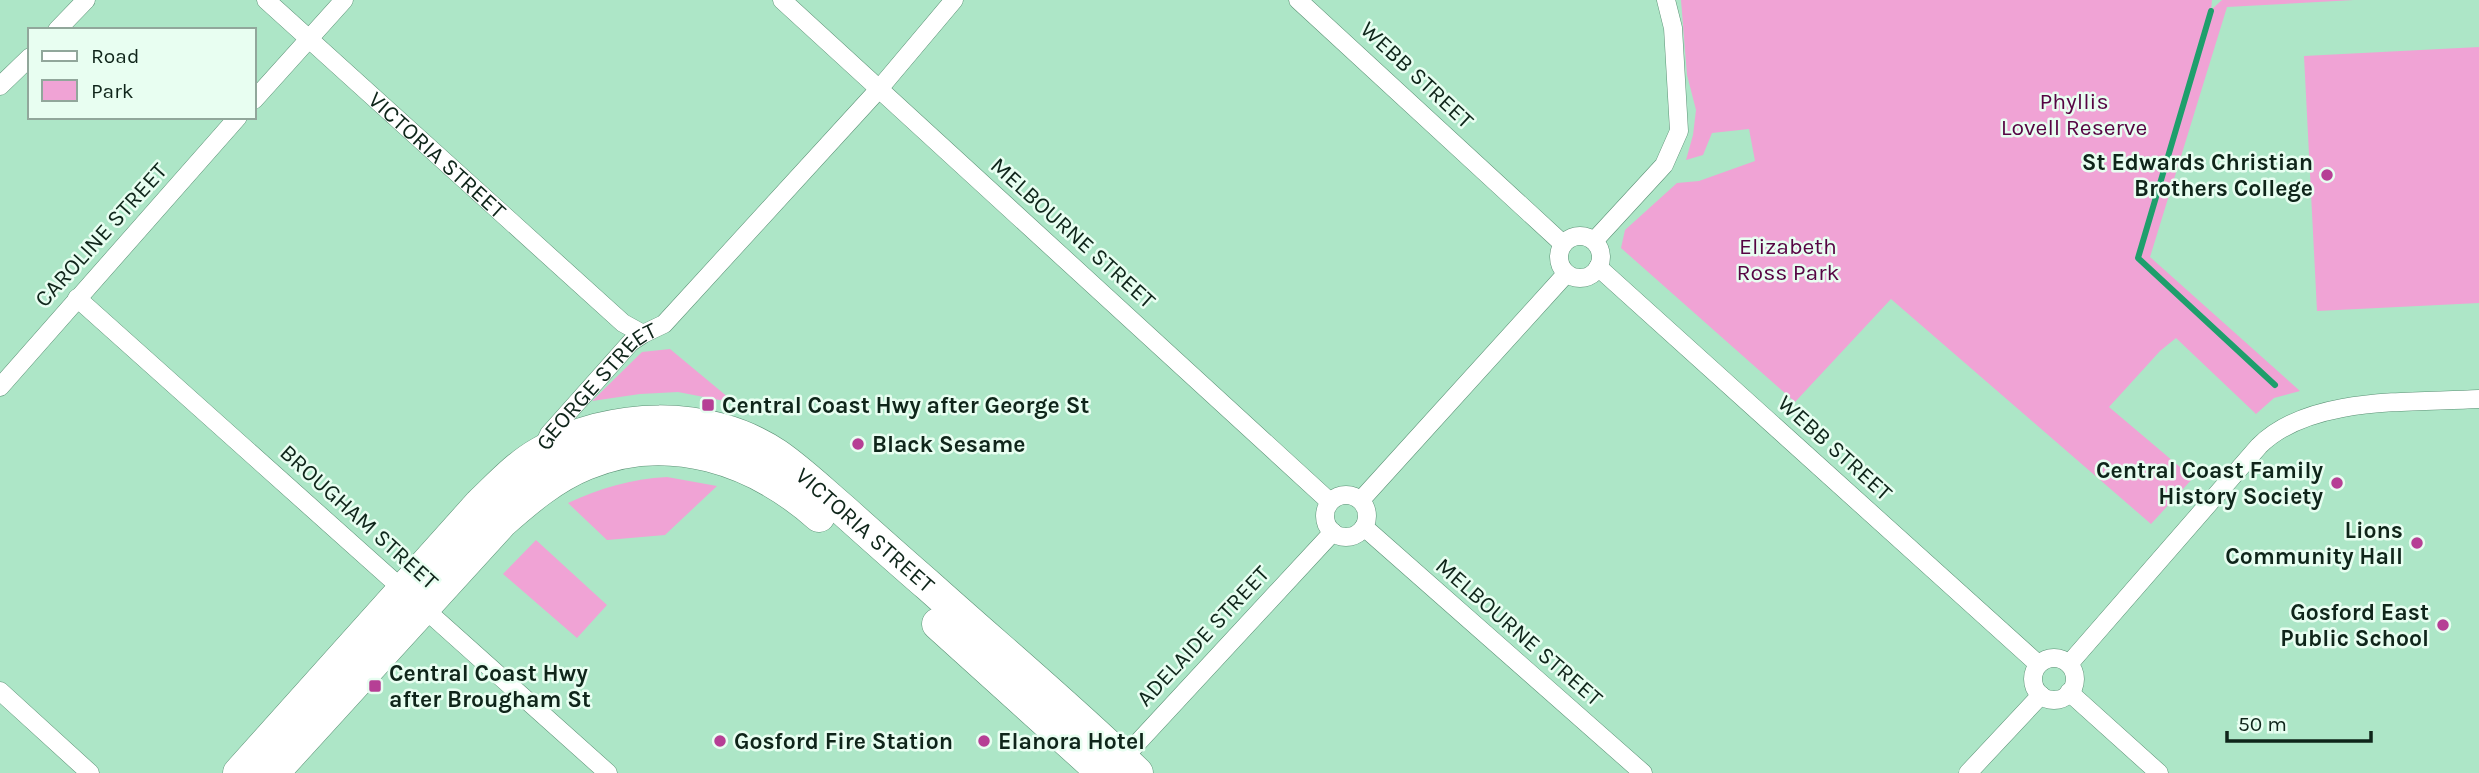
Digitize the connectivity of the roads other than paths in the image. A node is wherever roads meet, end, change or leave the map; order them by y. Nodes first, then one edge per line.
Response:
1 (86, 0) edge
2 (266, 0) edge
3 (344, 0) edge
4 (782, 0) edge
5 (954, 0) edge
6 (1298, 0) edge
7 (1666, 0) edge
8 (59, 28) edge
9 (309, 38) junction
10 (28, 59) edge
11 (0, 86) edge
12 (879, 89) junction
13 (256, 98) edge
14 (237, 119) edge
15 (1594, 242) junction
16 (1563, 244) junction
17 (1598, 267) junction
18 (1566, 274) junction
19 (77, 298) junction
20 (643, 334) junction
21 (0, 387) edge
22 (2479, 400) edge
23 (540, 452) junction
24 (556, 479) joint
25 (1360, 500) junction
26 (1330, 502) junction
27 (1364, 527) junction
28 (1333, 532) junction
29 (414, 600) junction
30 (2038, 664) junction
31 (2068, 664) junction
32 (0, 691) edge
33 (2069, 692) junction
34 (2041, 695) junction
35 (1118, 769) edge
36 (90, 773) edge
37 (239, 773) edge
38 (273, 773) edge
39 (608, 773) edge
40 (1643, 773) edge
41 (1968, 773) edge
42 (2159, 773) edge

1 - 8 street
2 - 9 street, VICTORIA STREET
3 - 9 street
4 - 12 street, MELBOURNE STREET
5 - 12 street, GEORGE STREET
6 - 16 street, WEBB STREET
7 - 15 street
9 - 13 street
9 - 20 street, VICTORIA STREET
10 - 11 street
12 - 20 street, GEORGE STREET
12 - 26 street, MELBOURNE STREET
14 - 19 street, CAROLINE STREET
15 - 16 street
15 - 17 street
16 - 18 street
17 - 18 street
17 - 30 street, WEBB STREET
18 - 25 street
19 - 21 street, CAROLINE STREET
19 - 29 street, BROUGHAM STREET
20 - 23 street, GEORGE STREET
22 - 31 street
23 - 29 highway, GEORGE STREET
23 - 35 highway, VICTORIA STREET
24 - 29 highway, GEORGE STREET
24 - 35 highway, VICTORIA STREET
25 - 26 street
25 - 27 street
26 - 28 street
27 - 28 street
27 - 40 street, MELBOURNE STREET
28 - 35 street, ADELAIDE STREET
29 - 37 highway, GEORGE STREET
29 - 38 highway, GEORGE STREET
29 - 39 street, BROUGHAM STREET
30 - 31 street
30 - 34 street
31 - 33 street
32 - 36 street
33 - 34 street
33 - 42 street
34 - 41 street

